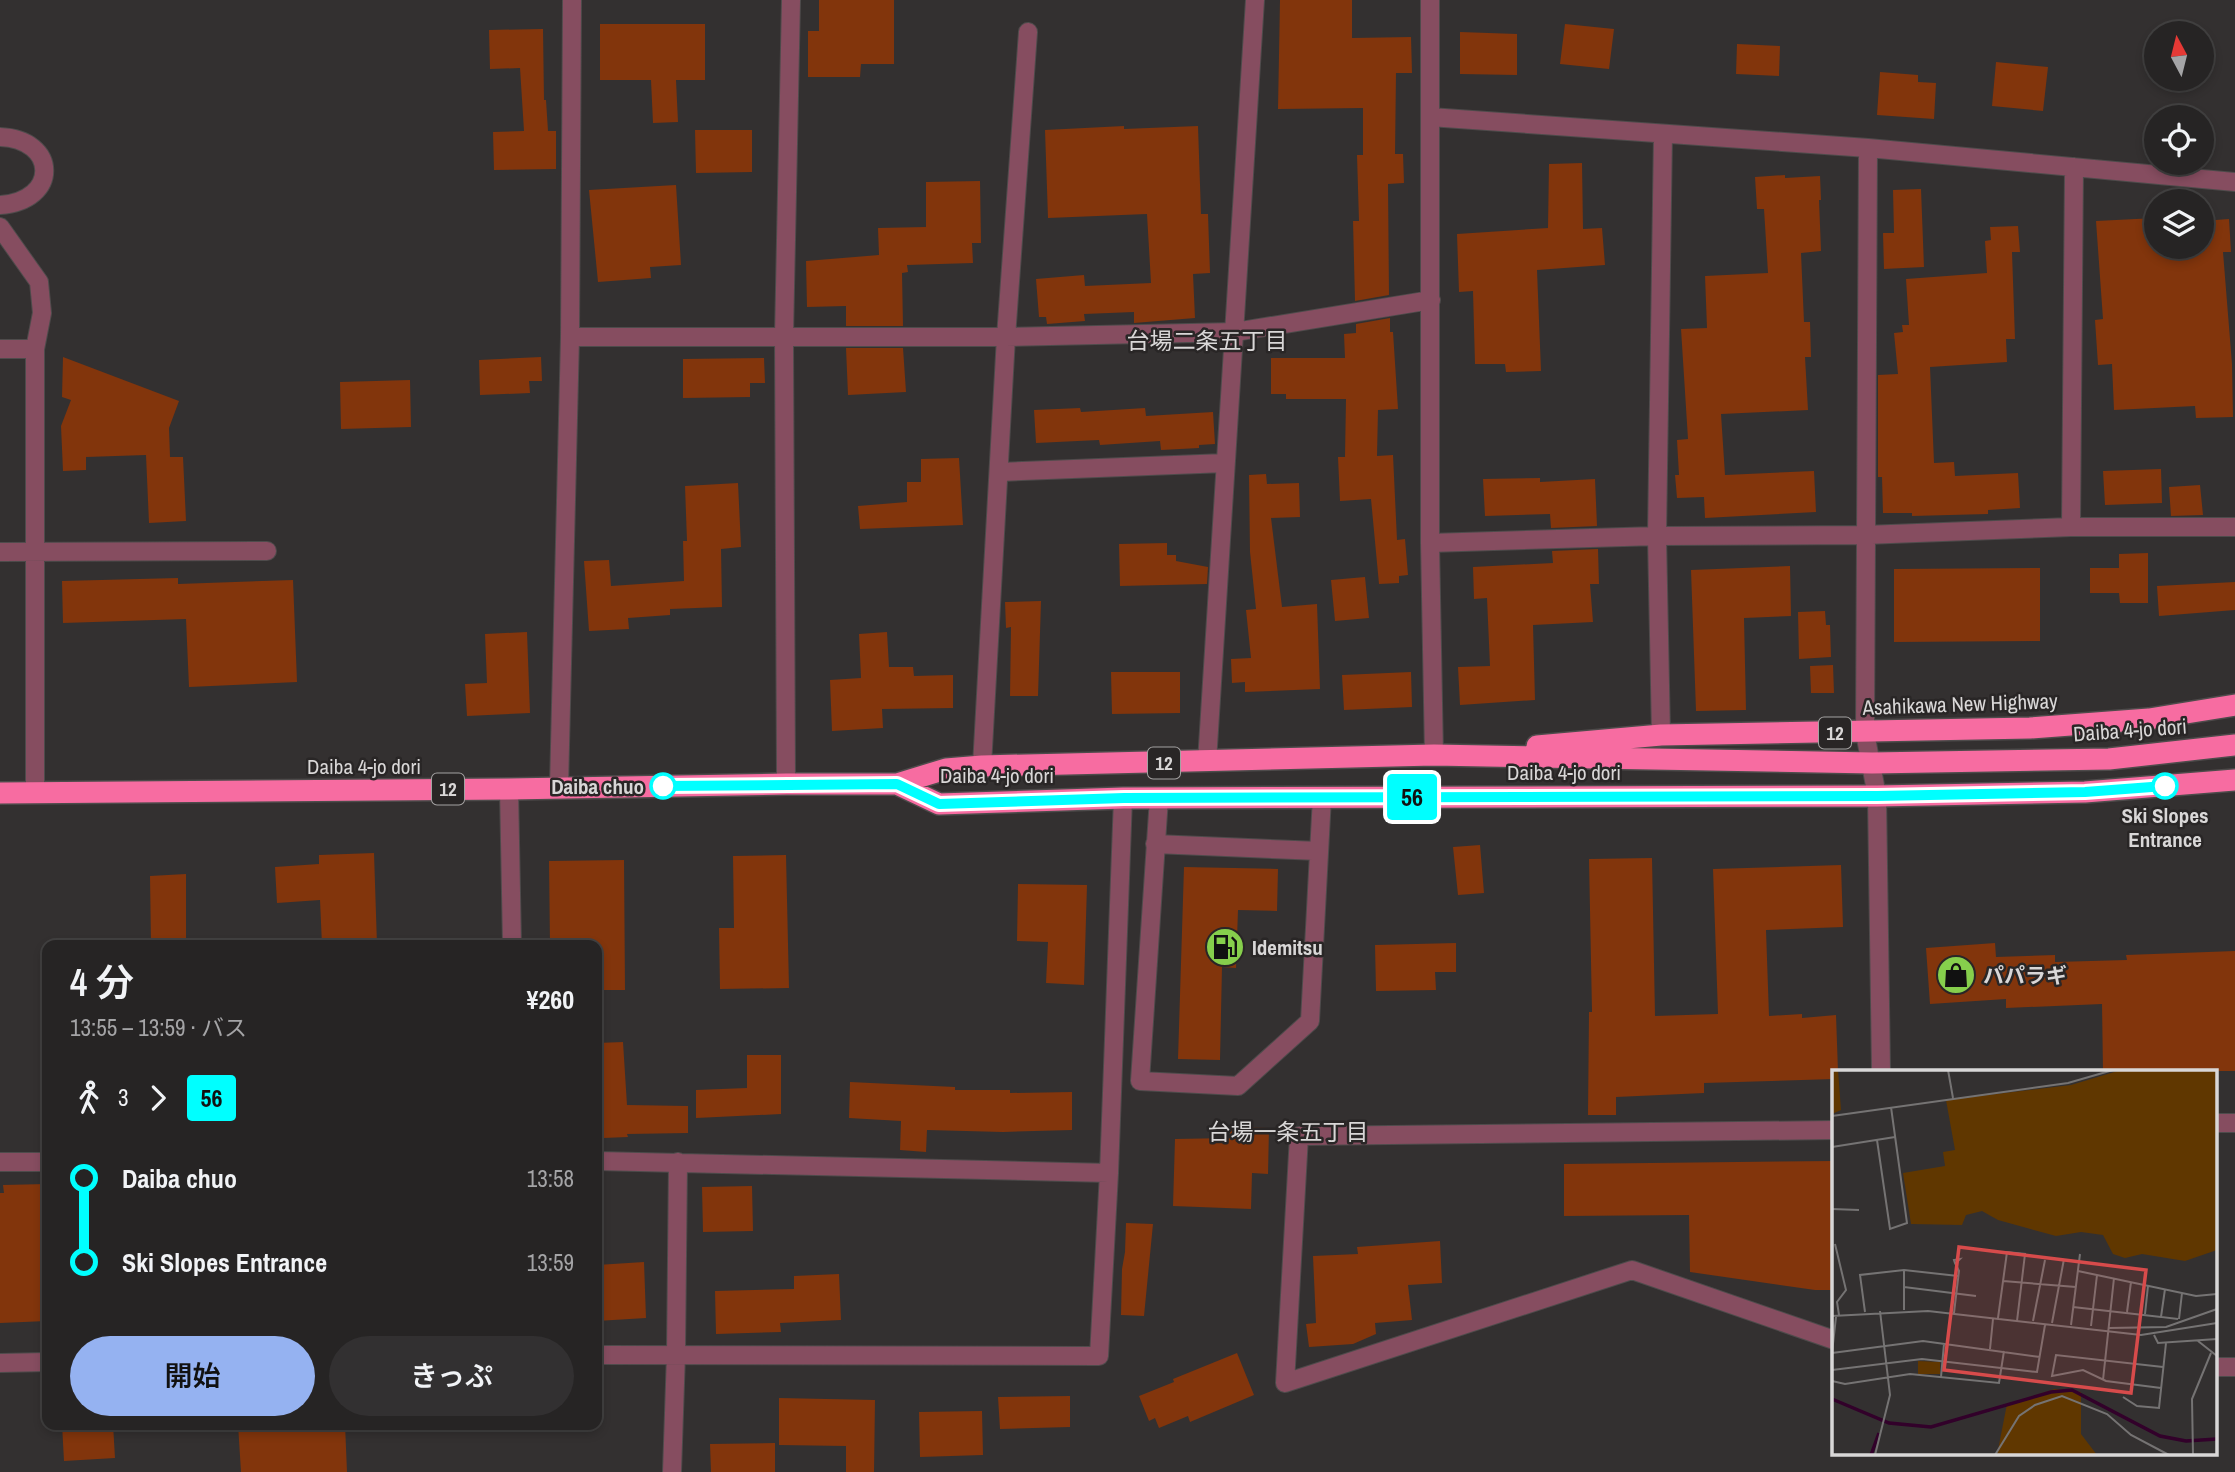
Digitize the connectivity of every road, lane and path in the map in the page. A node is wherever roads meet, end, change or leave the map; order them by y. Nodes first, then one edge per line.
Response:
1 (572, 0) edge
2 (791, 0) edge
3 (1255, 0) edge
4 (1430, 0) edge
5 (1028, 32) dead end
6 (1430, 117) junction
7 (1663, 134) junction
8 (0, 136) edge
9 (1868, 148) junction
10 (2074, 167) junction
11 (2235, 182) edge
12 (0, 205) edge
13 (0, 227) edge
14 (1431, 300) junction
15 (1235, 332) junction
16 (784, 336) junction
17 (570, 337) junction
18 (1006, 337) junction
19 (0, 349) edge
20 (35, 349) junction
21 (1225, 463) junction
22 (1000, 472) junction
23 (2071, 527) junction
24 (2235, 527) edge
25 (1657, 536) junction
26 (1866, 536) junction
27 (1430, 543) junction
28 (34, 551) junction
29 (267, 551) dead end
30 (0, 552) edge
31 (2235, 705) edge
32 (1865, 733) junction
33 (1661, 735) junction
34 (2235, 746) edge
35 (1434, 755) junction
36 (1207, 762) junction
37 (1872, 763) junction
38 (982, 766) junction
39 (2235, 780) edge
40 (786, 784) junction
41 (897, 784) junction
42 (559, 787) junction
43 (509, 789) junction
44 (35, 792) junction
45 (0, 793) edge
46 (1877, 796) junction
47 (1322, 797) junction
48 (1124, 798) junction
49 (1158, 798) junction
50 (1155, 844) junction
51 (1319, 851) junction
52 (512, 940) edge
53 (1881, 1070) edge
54 (1832, 1130) edge
55 (42, 1161) edge
56 (602, 1161) edge
57 (0, 1162) edge
58 (678, 1162) junction
59 (1109, 1173) junction
60 (1832, 1339) edge
61 (676, 1354) junction
62 (602, 1355) edge
63 (42, 1362) edge
64 (0, 1363) edge
65 (672, 1472) edge

1 - 17 street
2 - 16 street
3 - 15 street
4 - 6 street
5 - 18 street
6 - 7 street
6 - 14 street
7 - 9 street
7 - 25 street
8 - 12 street
9 - 10 street
9 - 26 street
10 - 11 street
10 - 23 street
13 - 20 street
14 - 15 street
14 - 27 street
15 - 18 street
15 - 21 street
16 - 17 street
16 - 18 street
16 - 40 street
17 - 42 street
18 - 22 street
19 - 20 street
20 - 28 street
21 - 22 street
21 - 36 street
22 - 38 street
23 - 24 street
23 - 26 street
25 - 26 street
25 - 27 street
25 - 33 street
26 - 32 street
27 - 35 street
28 - 29 street
28 - 30 street
28 - 44 street
31 - 32 highway, Asahikawa New Highway / 12
32 - 33 highway, Asahikawa New Highway / 12
32 - 37 street
33 - 35 highway, Asahikawa New Highway / 12
34 - 37 highway, Daiba 4-jo dori / 12
35 - 36 highway, Daiba 4-jo dori / 12
35 - 37 highway, Daiba 4-jo dori / 12
36 - 38 highway, Daiba 4-jo dori / 12
37 - 46 street
38 - 41 highway, Daiba 4-jo dori / 12
39 - 46 highway, Daiba 4-jo dori / 12
40 - 41 highway, Daiba 4-jo dori / 12
40 - 42 highway, Daiba 4-jo dori / 12
41 - 48 highway, Daiba 4-jo dori / 12
42 - 43 highway, Daiba 4-jo dori / 12
43 - 44 highway, Daiba 4-jo dori / 12
43 - 52 street
44 - 45 highway, Daiba 4-jo dori / 12
46 - 47 highway, Daiba 4-jo dori / 12
46 - 53 street
47 - 49 highway, Daiba 4-jo dori / 12
47 - 51 street
48 - 49 highway, Daiba 4-jo dori / 12
48 - 59 street
49 - 50 street
50 - 51 street
50 - 51 street
54 - 60 street
55 - 57 street
56 - 58 street
58 - 59 street
58 - 61 street
59 - 61 street
61 - 62 street
61 - 65 street
63 - 64 street

